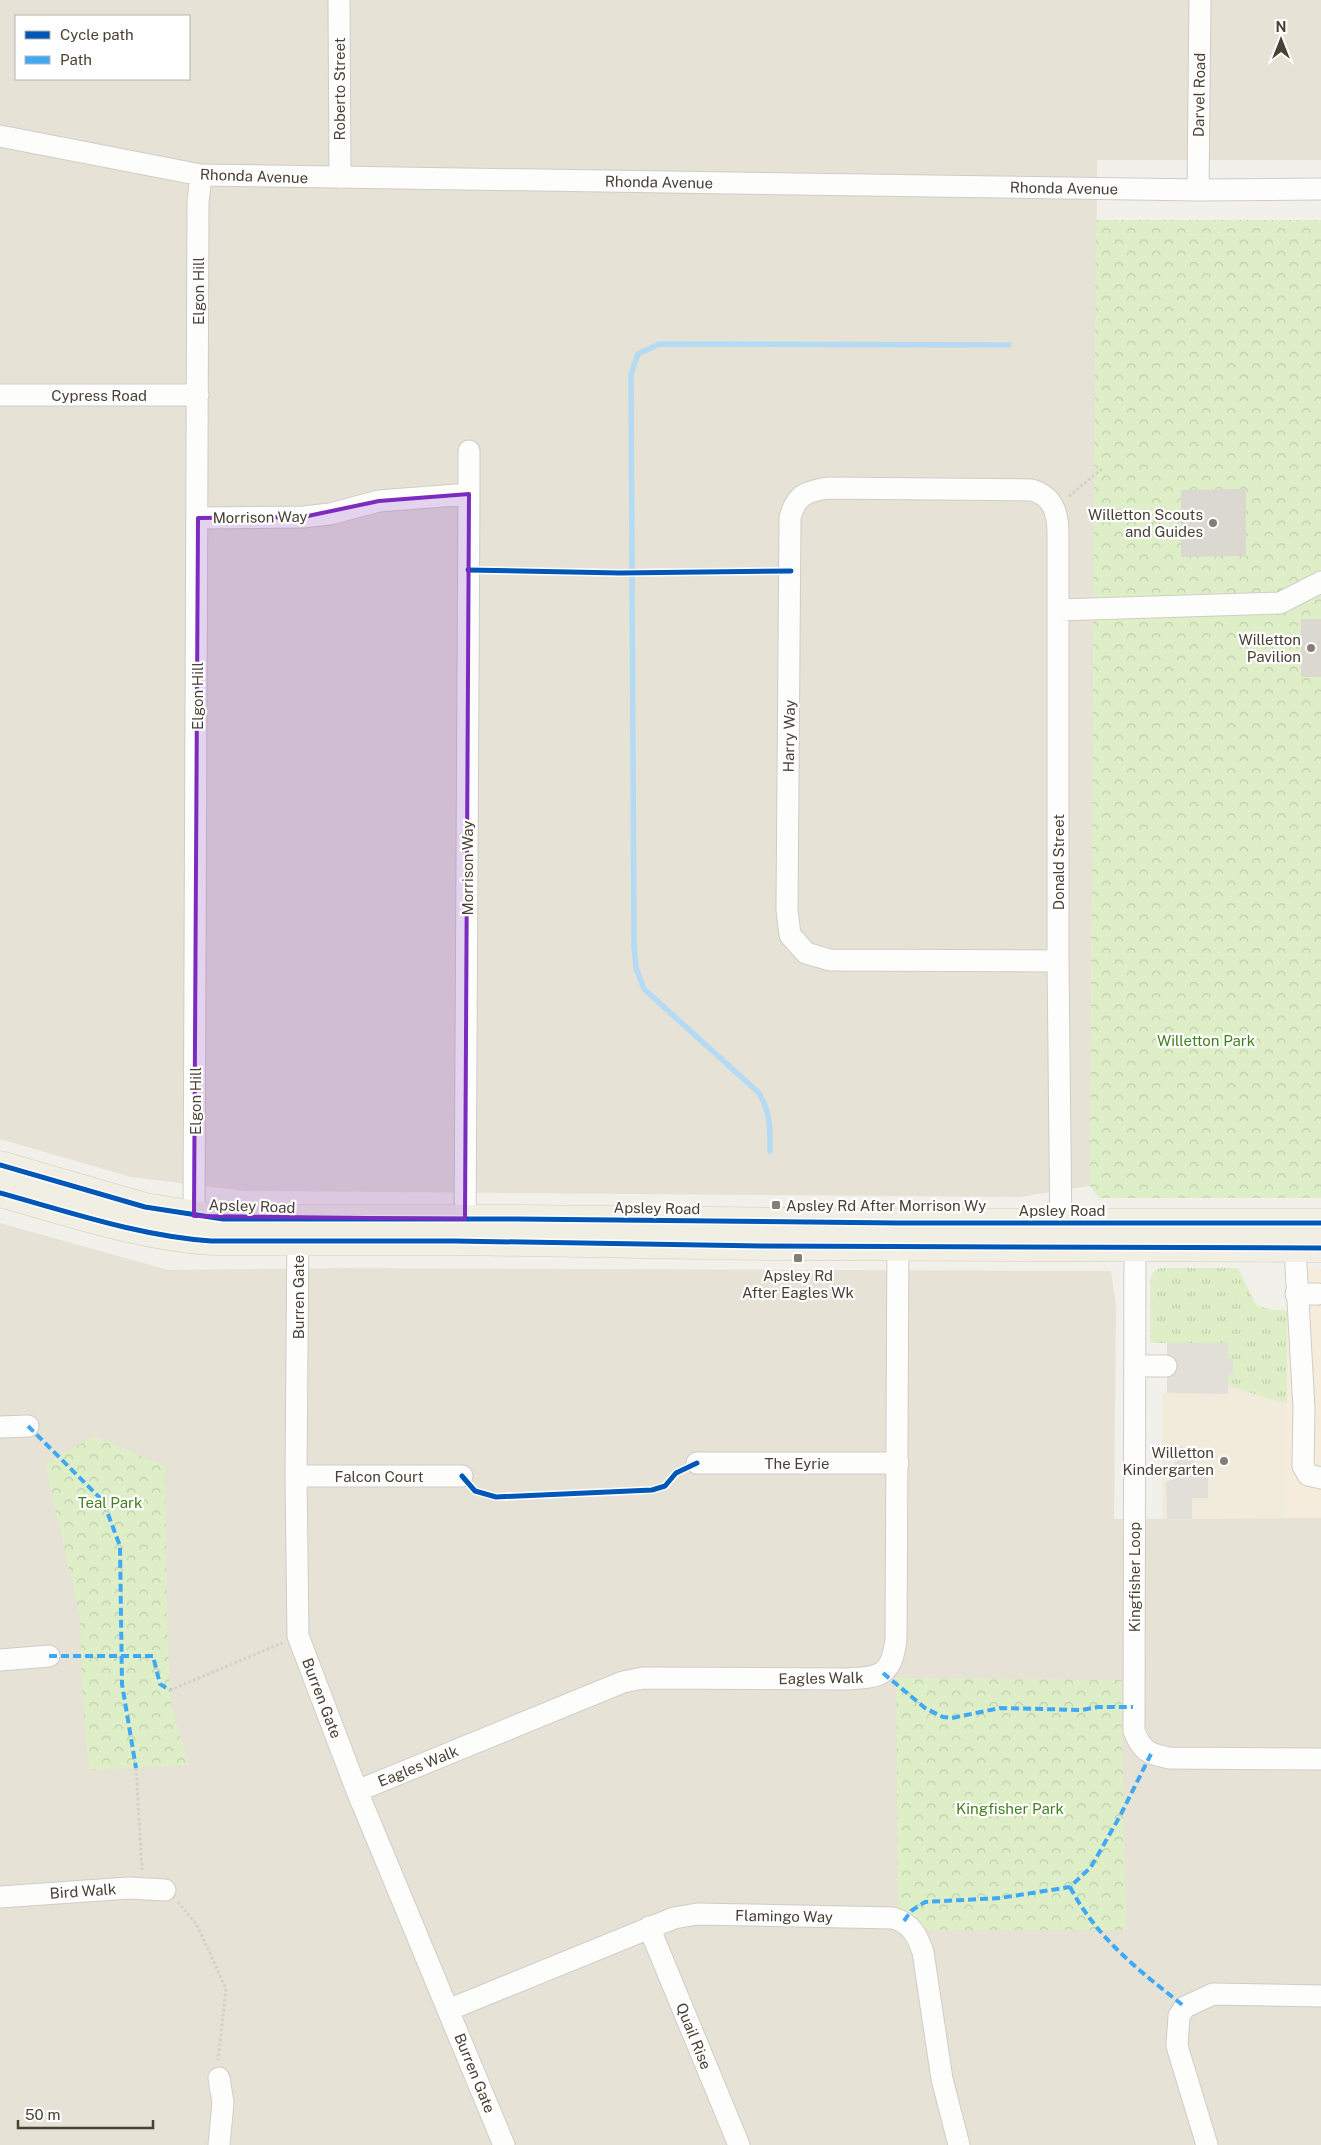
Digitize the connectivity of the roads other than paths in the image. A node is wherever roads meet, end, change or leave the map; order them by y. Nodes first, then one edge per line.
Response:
1 (338, 0) edge
2 (1200, 0) edge
3 (0, 136) edge
4 (201, 176) junction
5 (340, 178) junction
6 (1198, 190) junction
7 (1321, 190) edge
8 (0, 395) edge
9 (198, 395) junction
10 (469, 451) dead end
11 (1032, 490) joint
12 (469, 494) junction
13 (198, 518) junction
14 (1321, 582) edge
15 (1058, 610) junction
16 (1058, 961) junction
17 (0, 1165) edge
18 (0, 1193) edge
19 (194, 1216) junction
20 (1321, 1223) edge
21 (298, 1230) junction
22 (465, 1230) junction
23 (898, 1234) junction
24 (1061, 1235) junction
25 (1135, 1235) junction
26 (1308, 1248) edge
27 (1296, 1294) junction
28 (1318, 1294) dead end
29 (1135, 1366) junction
30 (1166, 1366) dead end
31 (28, 1426) dead end
32 (0, 1427) edge
33 (697, 1463) dead end
34 (898, 1463) junction
35 (296, 1476) junction
36 (462, 1476) dead end
37 (1321, 1478) edge
38 (49, 1656) dead end
39 (0, 1660) edge
40 (1321, 1759) edge
41 (357, 1791) junction
42 (165, 1890) road end
43 (0, 1897) edge
44 (648, 1927) junction
45 (1321, 1996) edge
46 (448, 2010) junction
47 (219, 2078) road end
48 (219, 2145) edge
49 (504, 2145) edge
50 (738, 2145) edge
51 (959, 2145) edge
52 (1207, 2145) edge

1 - 5 street, Roberto Street
2 - 6 street, Darvel Road
3 - 4 street, Rhonda Avenue
4 - 5 street, Rhonda Avenue
4 - 9 street, Elgon Hill
5 - 6 street, Rhonda Avenue
6 - 7 street, Rhonda Avenue
8 - 9 street, Cypress Road
9 - 13 street, Elgon Hill
10 - 12 street, Morrison Way
11 - 15 street, Donald Street
11 - 16 street, Harry Way
12 - 13 street, Morrison Way
12 - 22 street, Morrison Way
13 - 19 street, Elgon Hill
14 - 15 street
15 - 16 street, Donald Street
16 - 24 street, Donald Street
17 - 19 main road, Apsley Road
18 - 21 main road, Apsley Road
19 - 21 main road, Apsley Road
20 - 25 main road, Apsley Road
21 - 22 main road, Apsley Road
21 - 35 street, Burren Gate
22 - 23 main road, Apsley Road
23 - 24 main road, Apsley Road
23 - 34 street, Eagles Walk
24 - 25 main road, Apsley Road
25 - 26 main road, Apsley Road
25 - 29 street, Kingfisher Loop
26 - 27 street
27 - 28 street
27 - 37 street
29 - 30 street
29 - 40 street, Kingfisher Loop
31 - 32 street
33 - 34 street, The Eyrie
34 - 41 street, Eagles Walk
35 - 36 street, Falcon Court
35 - 41 street, Burren Gate
38 - 39 street
41 - 46 street, Burren Gate
42 - 43 street, Bird Walk
44 - 46 street, Flamingo Way
44 - 50 street, Quail Rise
44 - 51 street, Flamingo Way
45 - 52 street
46 - 49 street, Burren Gate
47 - 48 street

